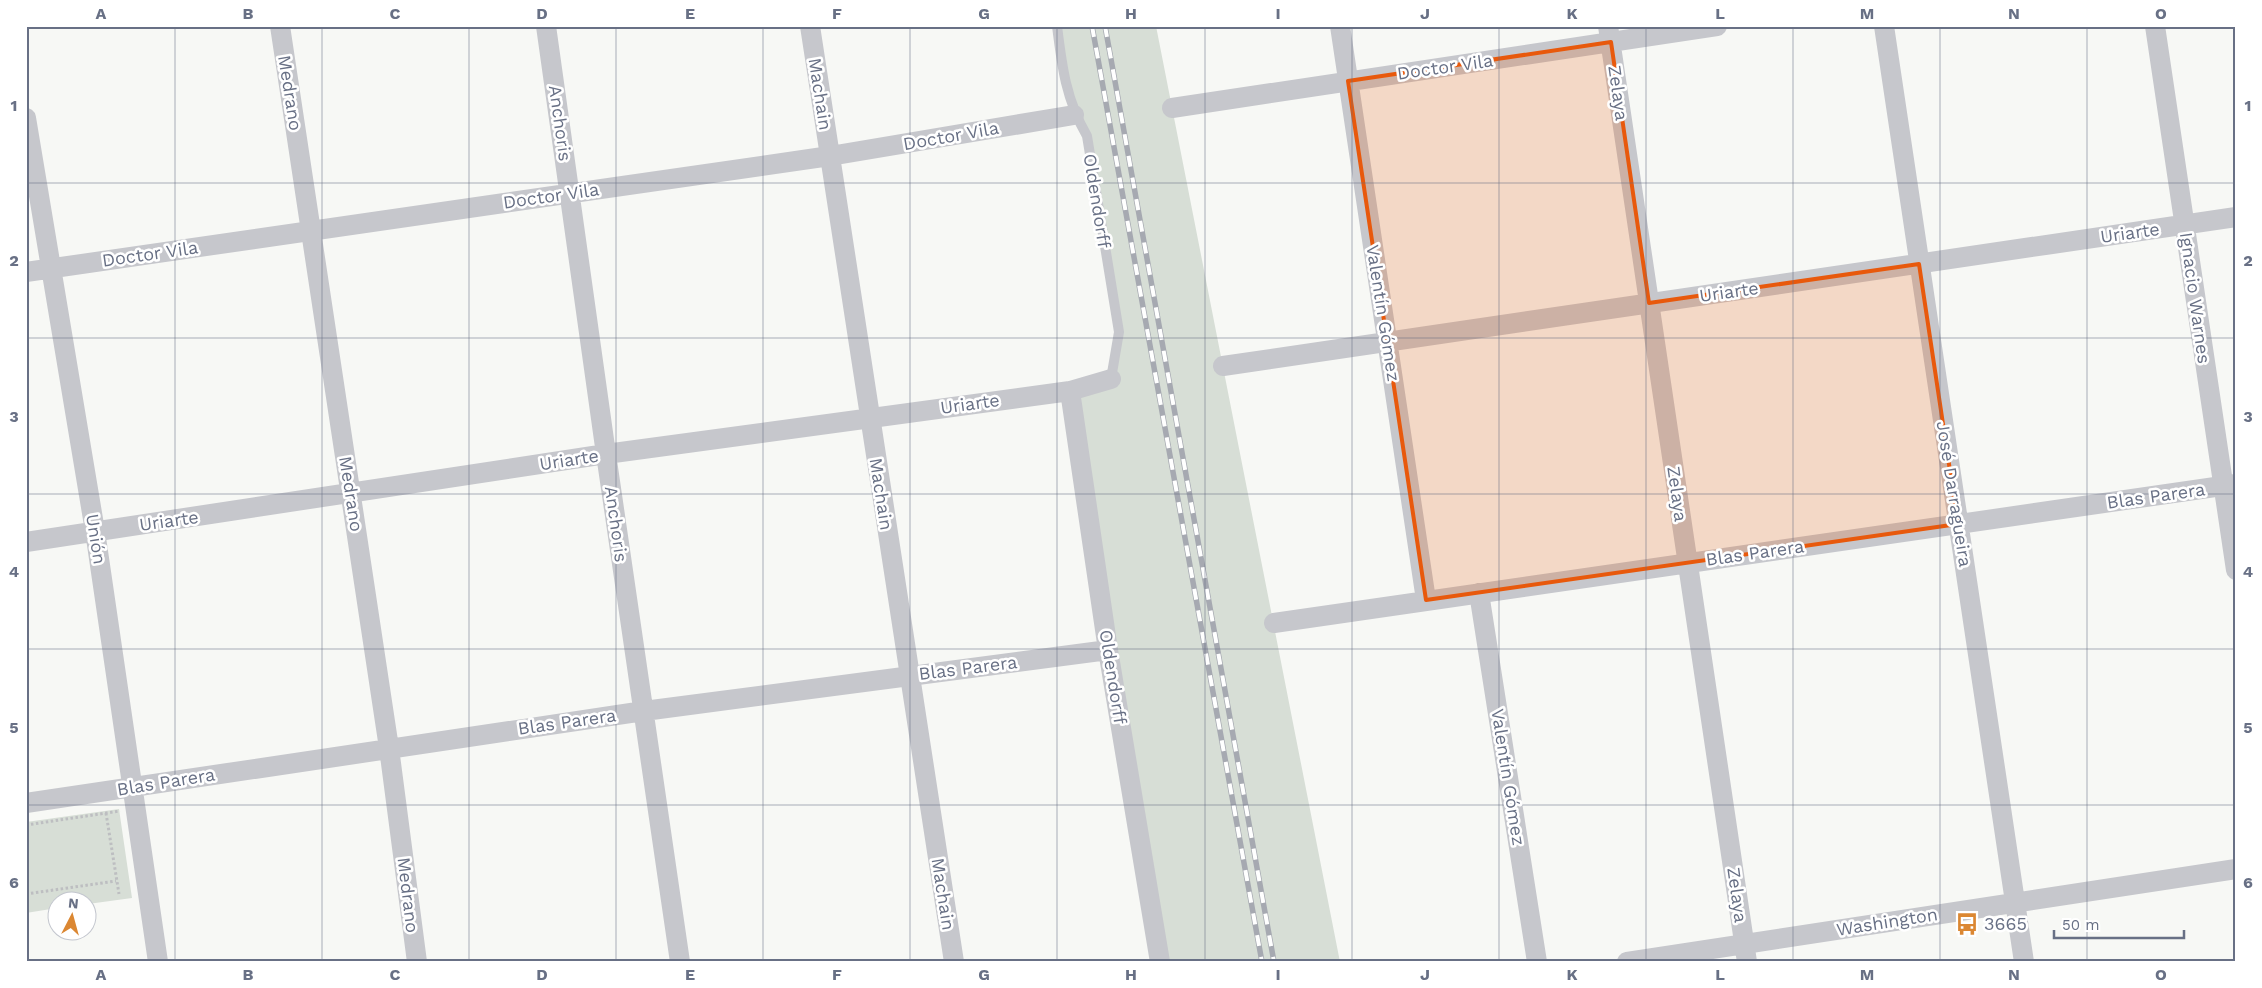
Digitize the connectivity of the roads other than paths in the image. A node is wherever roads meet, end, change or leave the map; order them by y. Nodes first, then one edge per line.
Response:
1 (280, 26) edge
2 (546, 26) edge
3 (810, 26) edge
4 (1058, 26) edge
5 (1340, 26) edge
6 (1717, 26) edge
7 (1884, 26) edge
8 (2155, 26) edge
9 (1609, 34) edge
10 (1348, 81) junction
11 (1172, 108) dead end
12 (1074, 115) junction
13 (26, 118) edge
14 (830, 156) junction
15 (570, 194) junction
16 (2236, 217) edge
17 (2184, 225) junction
18 (311, 231) junction
19 (1919, 264) junction
20 (51, 268) junction
21 (26, 272) edge
22 (1649, 304) junction
23 (1387, 342) junction
24 (1223, 366) dead end
25 (1112, 379) joint
26 (1070, 391) junction
27 (869, 418) junction
28 (606, 454) junction
29 (2229, 485) edge
30 (351, 494) junction
31 (1958, 524) junction
32 (95, 531) junction
33 (26, 542) edge
34 (1688, 563) junction
35 (2236, 570) edge
36 (1479, 592) junction
37 (1426, 600) junction
38 (1274, 623) dead end
39 (1108, 650) junction
40 (908, 675) junction
41 (644, 711) junction
42 (389, 748) junction
43 (132, 788) junction
44 (26, 803) edge
45 (2236, 869) edge
46 (2015, 903) junction
47 (1745, 953) edge
48 (158, 962) edge
49 (417, 962) edge
50 (680, 962) edge
51 (954, 962) edge
52 (1160, 962) edge
53 (1537, 962) edge
54 (1627, 962) edge
55 (2024, 962) edge

1 - 18 street, Medrano
2 - 15 street, Anchoris
3 - 14 street, Machain
4 - 12 lane, Oldendorff
5 - 10 street, Valentín Gómez
6 - 9 street, Doctor Vila
7 - 19 street, José Darragueira
8 - 17 street, Ignacio Warnes
9 - 10 street, Doctor Vila
9 - 22 street, Zelaya
10 - 11 street, Doctor Vila
10 - 23 street, Valentín Gómez
12 - 14 street, Doctor Vila
12 - 25 lane, Oldendorff
13 - 20 street, Unión
14 - 15 street, Doctor Vila
14 - 27 street, Machain
15 - 18 street, Doctor Vila
15 - 28 street, Anchoris
16 - 17 street, Uriarte
17 - 19 street, Uriarte
17 - 29 street, Ignacio Warnes
18 - 20 street, Doctor Vila
18 - 30 street, Medrano
19 - 22 street, Uriarte
19 - 31 street, José Darragueira
20 - 21 street, Doctor Vila
20 - 32 street, Unión
22 - 23 street, Uriarte
22 - 34 street, Zelaya
23 - 24 street, Uriarte
23 - 37 street, Valentín Gómez
25 - 26 street, Uriarte
26 - 27 street, Uriarte
26 - 39 street, Oldendorff
27 - 28 street, Uriarte
27 - 40 street, Machain
28 - 30 street, Uriarte
28 - 41 street, Anchoris
29 - 31 street, Blas Parera
29 - 35 street, Ignacio Warnes
30 - 32 street, Uriarte
30 - 42 street, Medrano
31 - 34 street, Blas Parera
31 - 46 street, José Darragueira
32 - 33 street, Uriarte
32 - 43 street, Unión
34 - 36 street, Blas Parera
34 - 47 street, Zelaya
36 - 37 street, Blas Parera
36 - 53 street, Valentín Gómez
37 - 38 street, Blas Parera
39 - 40 street, Blas Parera
39 - 52 street, Oldendorff
40 - 41 street, Blas Parera
40 - 51 street, Machain
41 - 42 street, Blas Parera
41 - 50 street, Anchoris
42 - 43 street, Blas Parera
42 - 49 street, Medrano
43 - 44 street, Blas Parera
43 - 48 street, Unión
45 - 46 street, Washington
46 - 47 street, Washington
46 - 55 street, José Darragueira
47 - 54 street, Washington

